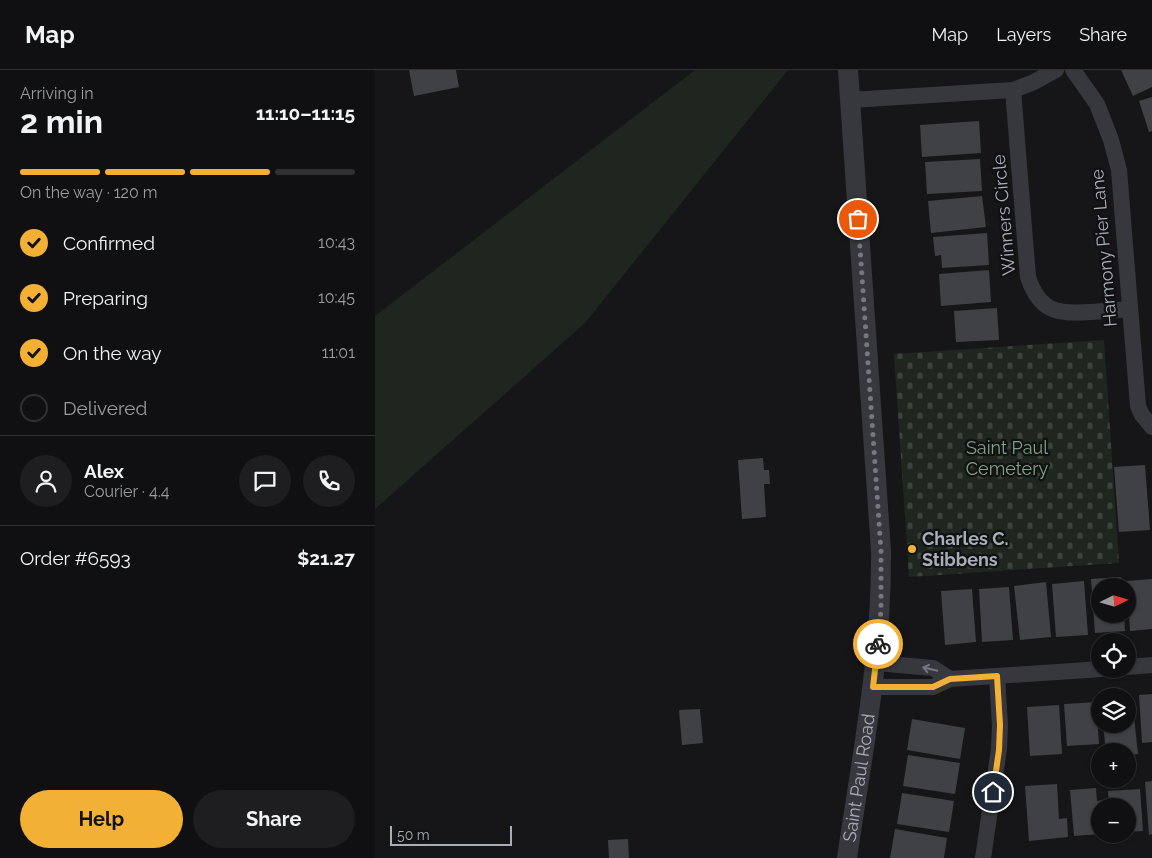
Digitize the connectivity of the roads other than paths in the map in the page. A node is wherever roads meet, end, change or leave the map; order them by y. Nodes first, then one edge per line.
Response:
1 (848, 70) edge
2 (1056, 70) edge
3 (1073, 70) edge
4 (1013, 90) junction
5 (850, 100) junction
6 (1130, 309) junction
7 (1152, 427) edge
8 (876, 663) junction
9 (1152, 665) edge
10 (1136, 666) edge
11 (1091, 670) edge
12 (997, 676) junction
13 (950, 679) junction
14 (873, 687) junction
15 (847, 858) edge
16 (983, 858) edge

1 - 5 street, Saint Paul Road
2 - 4 street
3 - 6 street, Harmony Pier Lane
4 - 5 street
4 - 6 street, Winners Circle
5 - 8 street, Saint Paul Road
6 - 7 street, Harmony Pier Lane
13 -> 8 street
8 - 14 street, Saint Paul Road
9 - 10 street
11 - 12 street
12 - 13 street
12 - 16 street
13 - 14 street
14 - 15 street, Saint Paul Road

